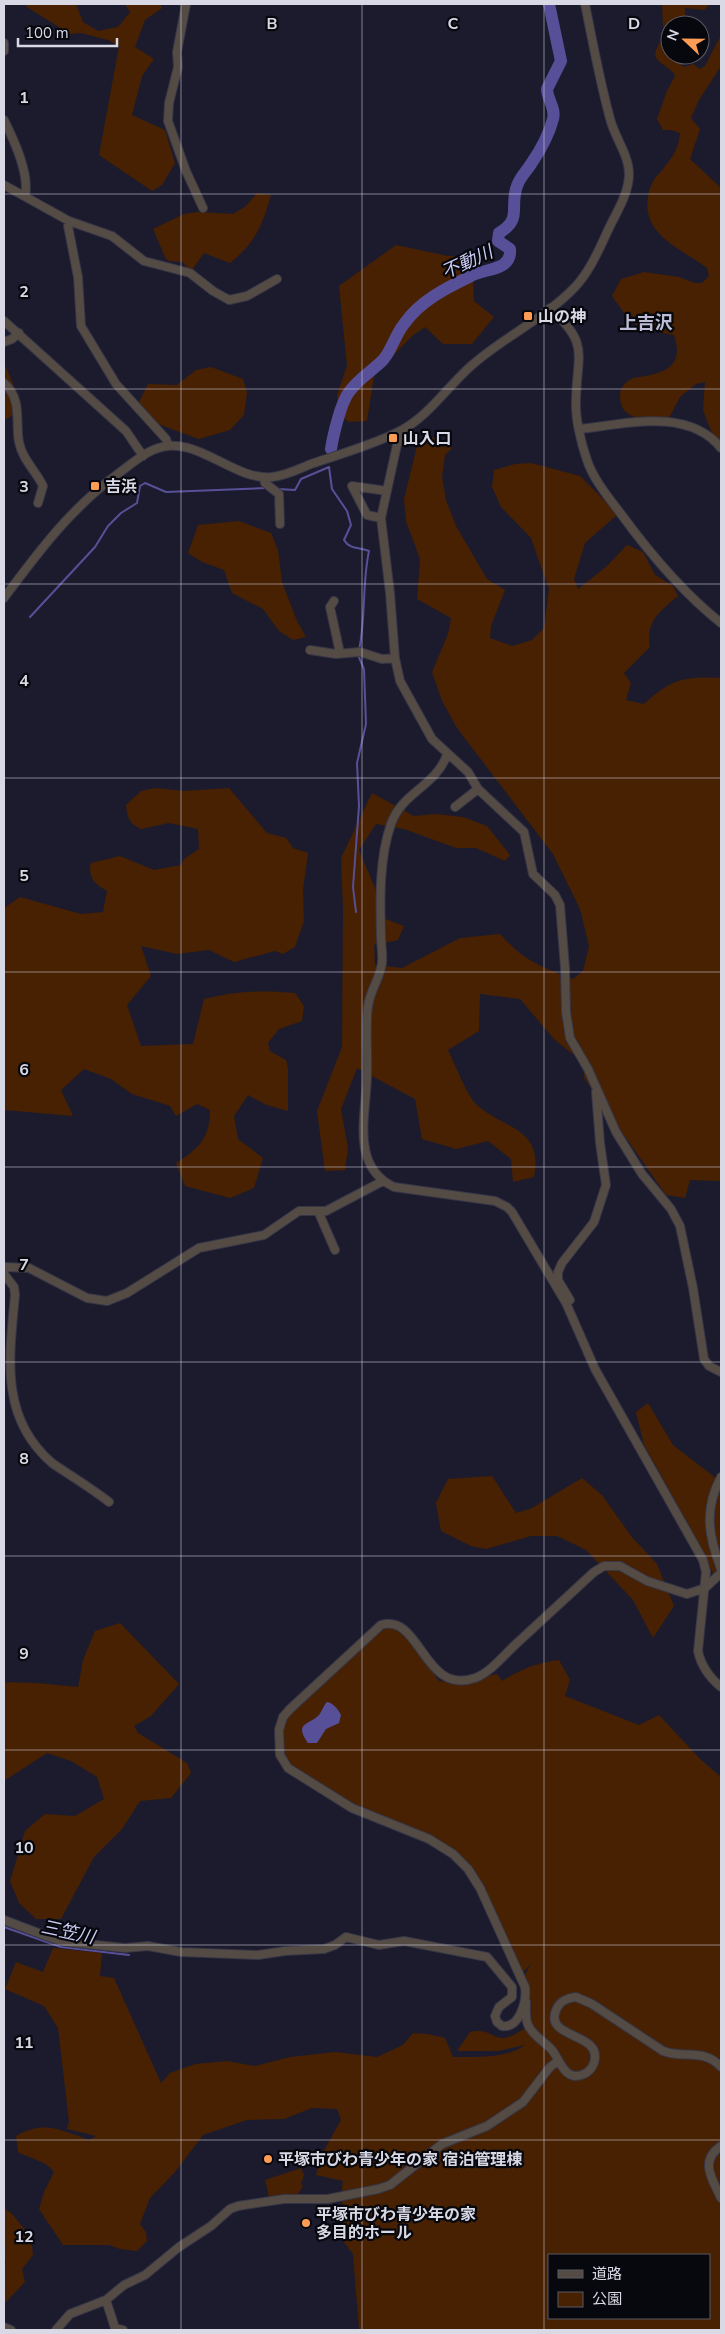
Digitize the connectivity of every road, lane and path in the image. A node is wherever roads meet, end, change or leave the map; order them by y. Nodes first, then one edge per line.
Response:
1 (186, 4) edge
2 (585, 4) edge
3 (4, 43) edge
4 (4, 51) edge
5 (4, 120) edge
6 (4, 185) edge
7 (25, 196) junction
8 (203, 208) dead end
9 (69, 221) junction
10 (277, 279) dead end
11 (550, 308) junction
12 (4, 321) edge
13 (19, 333) junction
14 (4, 342) edge
15 (4, 383) edge
16 (580, 429) junction
17 (400, 431) junction
18 (168, 445) junction
19 (721, 448) edge
20 (143, 456) junction
21 (264, 477) junction
22 (387, 491) junction
23 (38, 503) dead end
24 (381, 518) junction
25 (280, 524) dead end
26 (4, 598) edge
27 (334, 601) dead end
28 (721, 623) edge
29 (310, 650) dead end
30 (340, 654) junction
31 (394, 658) junction
32 (447, 755) junction
33 (478, 789) junction
34 (456, 807) dead end
35 (596, 1088) junction
36 (384, 1181) junction
37 (318, 1211) junction
38 (335, 1250) dead end
39 (4, 1267) edge
40 (4, 1274) edge
41 (566, 1303) junction
42 (721, 1372) edge
43 (721, 1476) edge
44 (109, 1502) dead end
45 (721, 1568) edge
46 (721, 1573) edge
47 (704, 1588) junction
48 (721, 1687) edge
49 (4, 1920) edge
50 (526, 1995) junction
51 (557, 2062) junction
52 (721, 2067) edge
53 (721, 2146) edge
54 (721, 2198) edge
55 (106, 2300) junction
56 (4, 2327) edge
57 (11, 2330) edge
58 (56, 2330) edge
59 (123, 2330) edge

1 - 8 street
2 - 11 street
3 - 4 street
5 - 7 street
6 - 7 street
7 - 9 street
9 - 10 street
9 - 18 street
11 - 16 street
11 - 17 street
12 - 13 street
13 - 14 street
13 - 20 street
15 - 23 street
16 - 19 street
16 - 28 street
17 - 21 street
17 - 22 street
18 - 20 street
18 - 21 street
20 - 26 street
21 - 25 street
22 - 24 street
22 - 24 street
24 - 31 street
27 - 30 street
29 - 30 street
30 - 31 street
31 - 32 street
32 - 33 street
32 - 36 street
33 - 34 street
33 - 35 street
35 - 41 street
35 - 42 street
36 - 37 street
36 - 41 street
37 - 38 street
37 - 39 street
40 - 44 street
41 - 47 street
43 - 45 street
46 - 47 street
47 - 48 street
47 - 50 street
49 - 50 street
50 - 51 street
51 - 52 street
51 - 55 street
53 - 54 street
55 - 58 street
55 - 59 street
56 - 57 street

